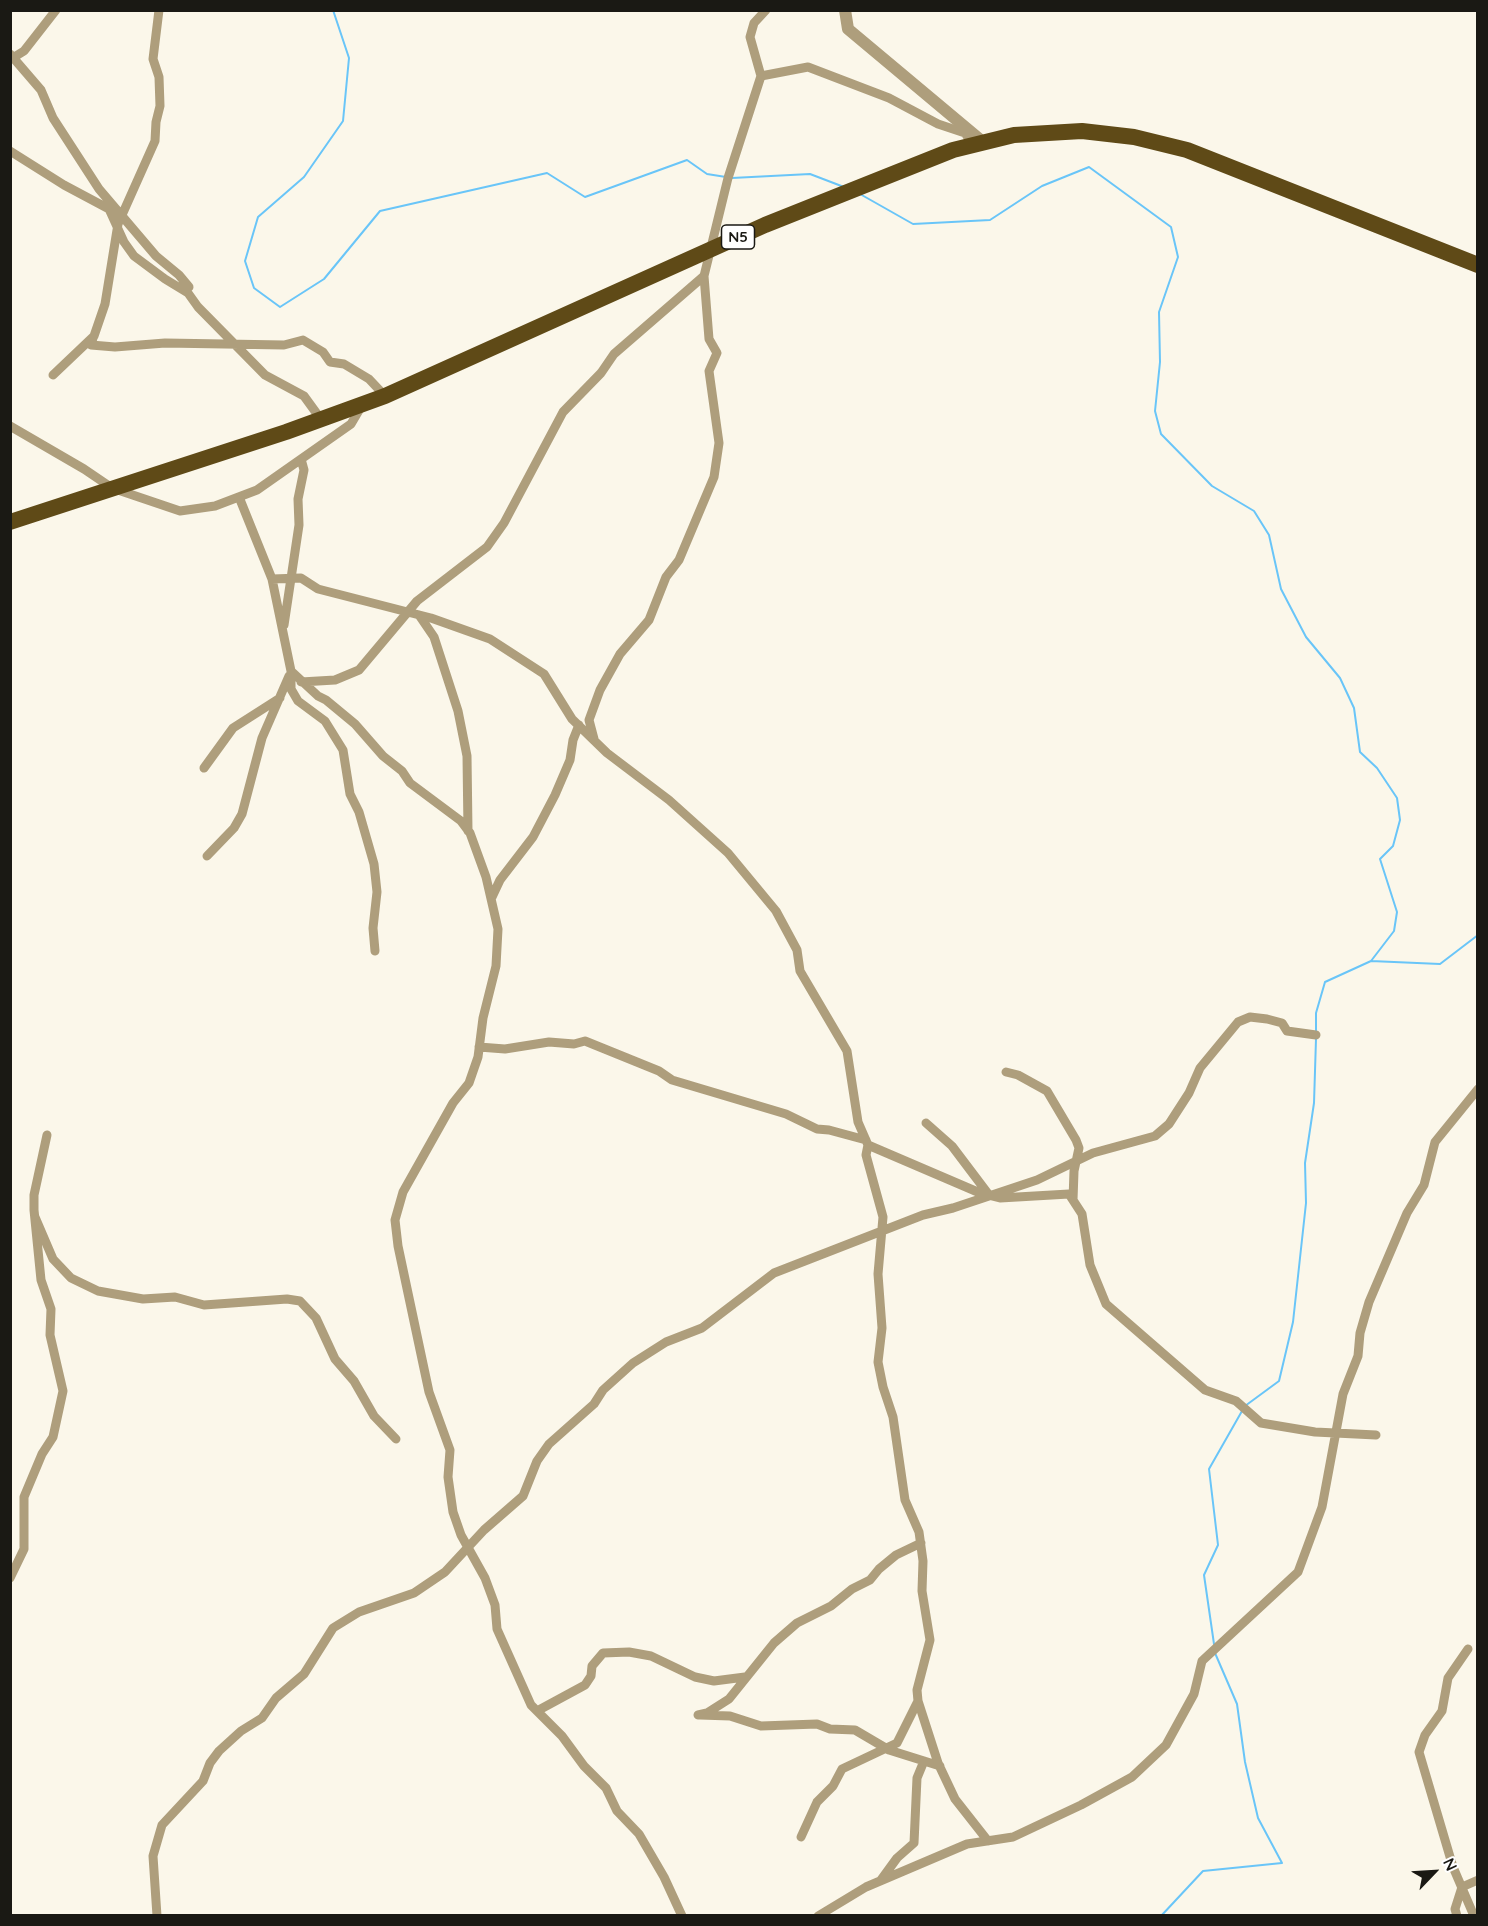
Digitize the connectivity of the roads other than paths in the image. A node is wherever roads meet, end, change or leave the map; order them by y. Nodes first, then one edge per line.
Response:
1 (56, 10) edge
2 (159, 10) edge
3 (766, 10) edge
4 (845, 10) edge
5 (12, 57) edge
6 (761, 76) junction
7 (978, 143) junction
8 (10, 151) edge
9 (122, 217) junction
10 (117, 228) junction
11 (712, 248) junction
12 (1478, 265) edge
13 (704, 276) junction
14 (189, 287) dead end
15 (94, 336) junction
16 (233, 343) junction
17 (53, 375) dead end
18 (386, 396) junction
19 (363, 403) junction
20 (320, 418) junction
21 (10, 426) edge
22 (301, 459) junction
23 (112, 488) junction
24 (239, 497) junction
25 (10, 522) edge
26 (289, 578) junction
27 (272, 579) junction
28 (407, 611) junction
29 (418, 614) junction
30 (283, 631) junction
31 (291, 671) junction
32 (301, 682) junction
33 (280, 698) junction
34 (579, 726) junction
35 (594, 739) junction
36 (204, 768) dead end
37 (468, 831) junction
38 (207, 856) dead end
39 (492, 897) junction
40 (375, 951) dead end
41 (1316, 1035) dead end
42 (479, 1047) junction
43 (1006, 1072) dead end
44 (1478, 1089) edge
45 (926, 1123) dead end
46 (47, 1135) dead end
47 (867, 1142) junction
48 (1076, 1162) junction
49 (990, 1195) junction
50 (1073, 1200) junction
51 (35, 1217) junction
52 (882, 1229) junction
53 (1337, 1433) junction
54 (1376, 1435) dead end
55 (396, 1439) dead end
56 (921, 1543) junction
57 (468, 1548) junction
58 (10, 1578) edge
59 (1468, 1649) dead end
60 (745, 1677) junction
61 (918, 1701) junction
62 (537, 1711) junction
63 (885, 1748) junction
64 (924, 1761) junction
65 (940, 1766) junction
66 (801, 1837) dead end
67 (988, 1841) junction
68 (1478, 1880) edge
69 (881, 1881) junction
70 (1462, 1887) junction
71 (157, 1916) edge
72 (682, 1916) edge
73 (818, 1916) edge
74 (1457, 1916) edge
75 (1474, 1916) edge

1 - 5 street
2 - 9 street
3 - 6 street
4 - 7 street
5 - 9 street
6 - 7 street
6 - 11 street
7 - 11 highway, N5
7 - 12 highway, N5
8 - 10 street
9 - 10 street
9 - 14 street
10 - 15 street
10 - 16 street
11 - 13 street
11 - 18 highway, N5
13 - 28 street
13 - 35 street
15 - 16 street
15 - 17 street
16 - 18 street
16 - 20 street
18 - 19 highway, N5
19 - 20 highway, N5
19 - 22 street
20 - 23 highway, N5
21 - 23 street
22 - 24 street
22 - 26 street
23 - 24 street
23 - 25 highway, N5
24 - 27 street
26 - 27 street
26 - 28 street
26 - 30 street
27 - 30 street
28 - 29 street
28 - 32 street
29 - 34 street
29 - 37 street
30 - 31 street
31 - 32 street
31 - 33 street
31 - 40 street
32 - 37 street
33 - 36 street
33 - 38 street
34 - 35 street
34 - 39 street
35 - 47 street
37 - 39 street
39 - 42 street
41 - 48 street
42 - 47 street
42 - 57 street
43 - 48 street
44 - 53 street
45 - 49 street
46 - 51 street
47 - 49 street
47 - 52 street
48 - 49 street
48 - 50 street
49 - 50 street
49 - 52 street
50 - 53 street
51 - 55 street
51 - 58 street
52 - 56 street
52 - 57 street
53 - 54 street
53 - 67 street
56 - 60 street
56 - 61 street
57 - 62 street
57 - 71 street
59 - 70 street
60 - 62 street
60 - 63 street
61 - 63 street
61 - 65 street
62 - 72 street
63 - 64 street
63 - 66 street
64 - 65 street
64 - 69 street
65 - 67 street
67 - 69 street
68 - 70 street
69 - 73 street
70 - 74 street
70 - 75 street

